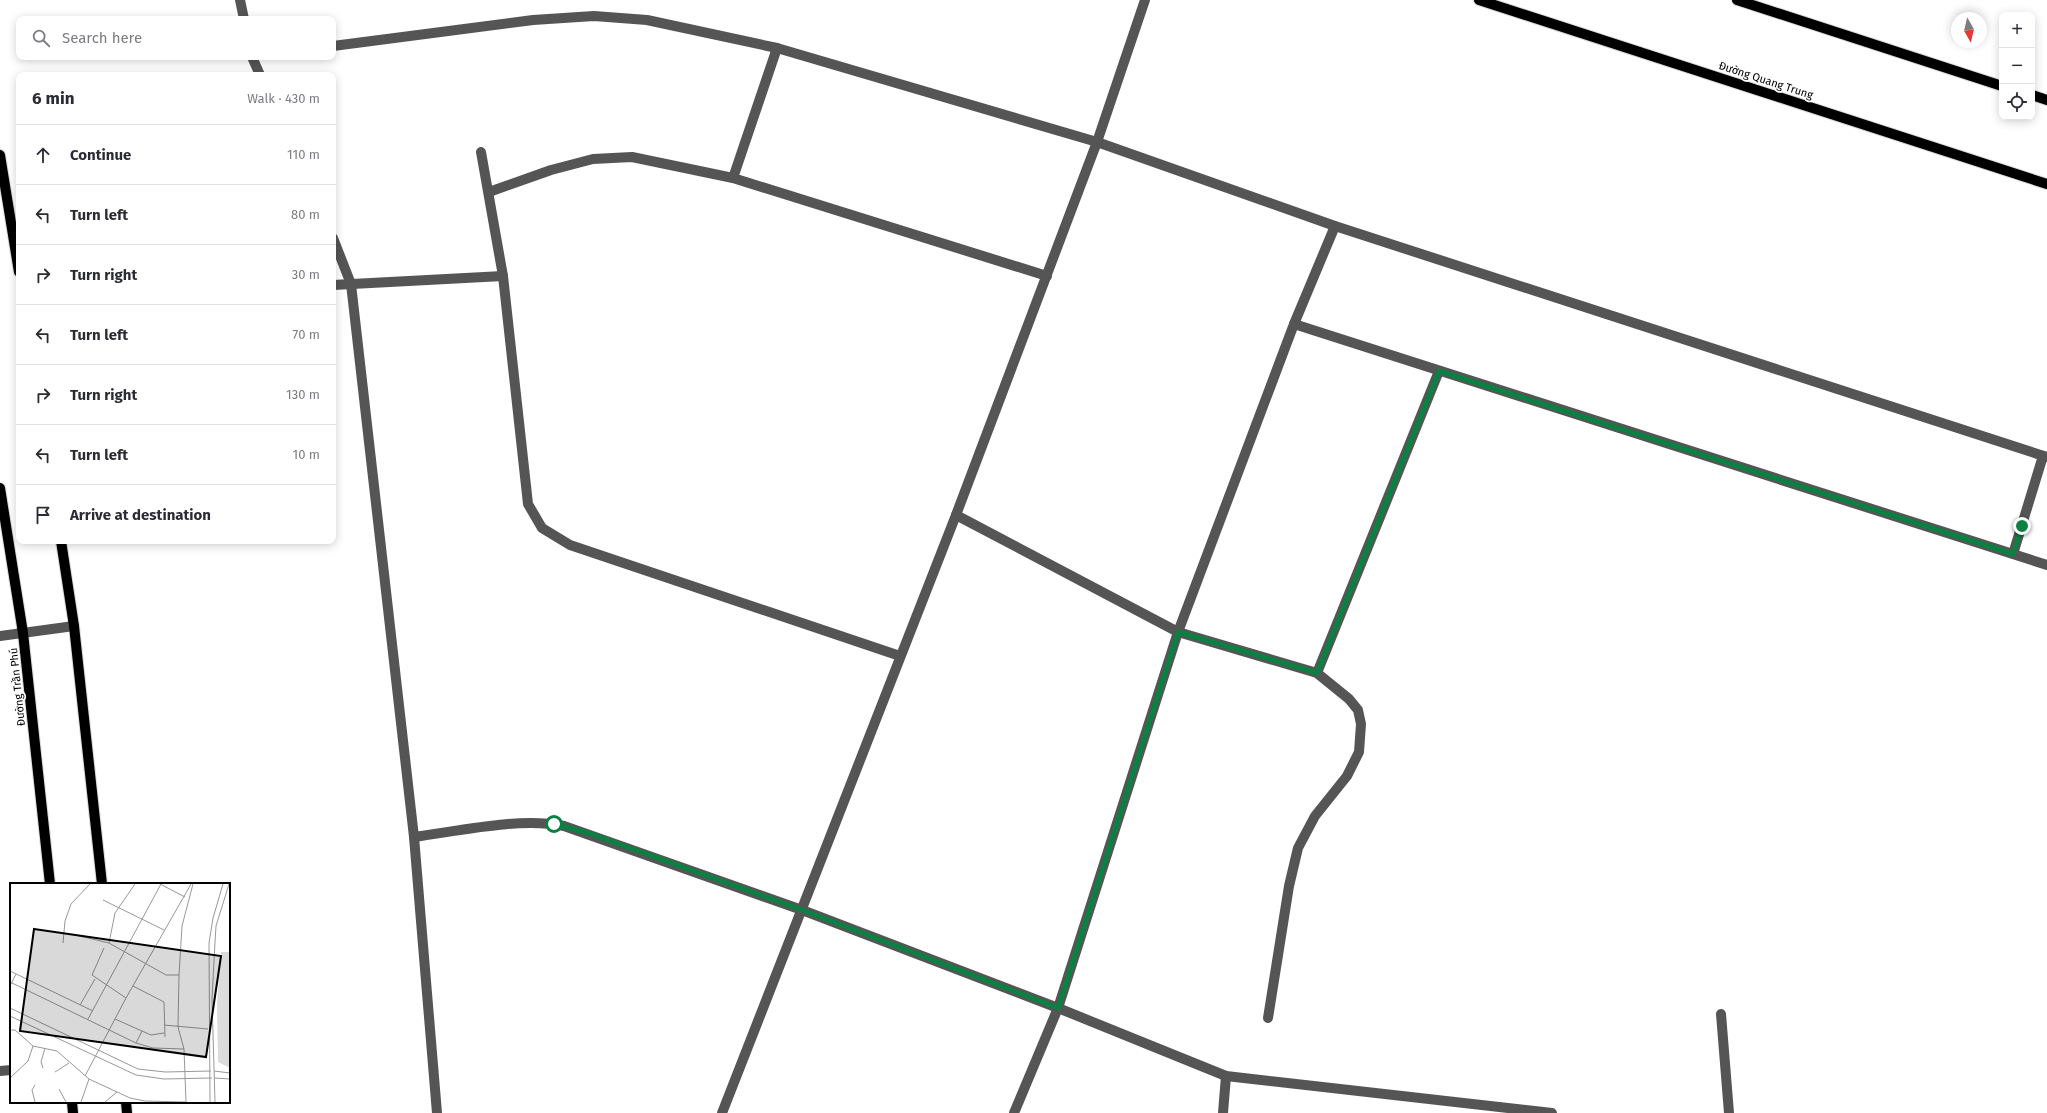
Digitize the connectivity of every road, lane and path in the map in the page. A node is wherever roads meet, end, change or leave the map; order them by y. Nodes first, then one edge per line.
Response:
1 (240, 0) edge
2 (1145, 0) edge
3 (1479, 0) edge
4 (1737, 0) edge
5 (243, 16) edge
6 (336, 46) edge
7 (777, 48) junction
8 (253, 60) edge
9 (259, 72) edge
10 (1999, 85) edge
11 (2035, 96) edge
12 (2047, 100) edge
13 (1097, 142) junction
14 (480, 152) dead end
15 (0, 156) edge
16 (733, 178) junction
17 (2047, 184) edge
18 (489, 192) junction
19 (1335, 226) junction
20 (336, 246) edge
21 (16, 254) edge
22 (503, 276) junction
23 (1047, 276) junction
24 (351, 284) junction
25 (336, 285) edge
26 (1294, 324) junction
27 (1439, 371) junction
28 (2045, 457) edge
29 (0, 488) edge
30 (956, 515) junction
31 (61, 544) edge
32 (2013, 554) junction
33 (2047, 565) edge
34 (74, 626) junction
35 (1178, 632) junction
36 (23, 633) junction
37 (0, 636) edge
38 (900, 656) junction
39 (1317, 673) junction
40 (414, 837) junction
41 (50, 883) edge
42 (102, 883) edge
43 (802, 910) junction
44 (1058, 1008) junction
45 (1721, 1014) dead end
46 (1268, 1018) dead end
47 (10, 1070) edge
48 (0, 1071) edge
49 (1226, 1076) junction
50 (72, 1103) edge
51 (126, 1103) edge
52 (74, 1113) edge
53 (128, 1113) edge
54 (437, 1113) edge
55 (722, 1113) edge
56 (1014, 1113) edge
57 (1223, 1113) edge
58 (1552, 1113) edge
59 (1729, 1113) edge

1 - 5 street
2 - 13 street
3 - 17 main road, Đường Quang Trung
4 - 10 main road
6 - 7 street
7 - 13 street
7 - 16 street
8 - 9 street
11 - 12 main road
13 - 19 street
13 - 23 street
14 - 18 street
15 - 21 main road
16 - 18 street
16 - 23 street
18 - 22 street
19 - 26 street
19 - 28 street
20 - 24 street
22 - 24 street
22 - 38 street
23 - 30 street
24 - 25 street
24 - 40 street
26 - 27 street
26 - 35 street
27 - 32 street
27 - 39 street
28 - 32 street
29 - 36 main road, Đường Trần Phú
30 - 35 street
30 - 38 street
31 - 34 main road
32 - 33 street
34 - 36 street
34 - 42 main road
35 - 39 street
35 - 44 street
36 - 37 street
36 - 41 main road, Đường Trần Phú
38 - 43 street
39 - 46 street
40 - 43 street
40 - 54 street
43 - 44 street
43 - 55 street
44 - 49 street
44 - 56 street
45 - 59 street
47 - 48 street
49 - 57 street
49 - 58 street
50 - 52 main road
51 - 53 main road

